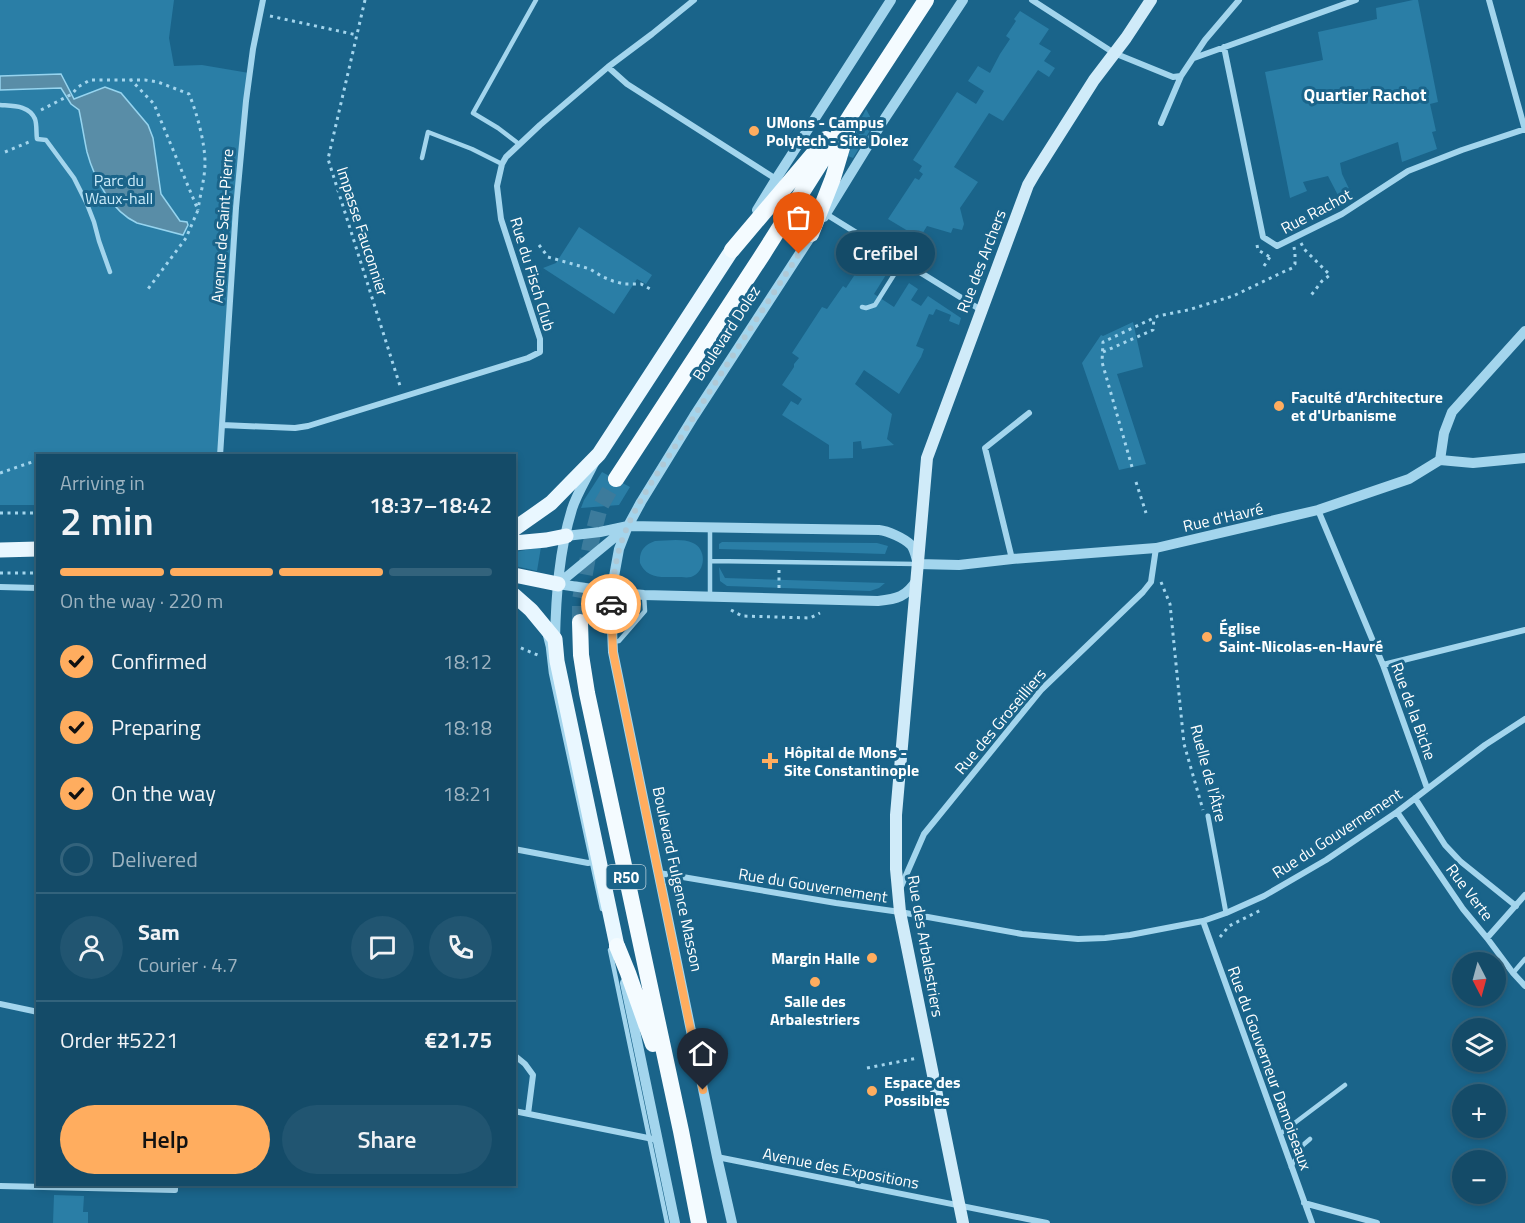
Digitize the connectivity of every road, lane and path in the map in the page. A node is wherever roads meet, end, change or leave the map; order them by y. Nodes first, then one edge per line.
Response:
1 (263, 0) edge
2 (365, 0) edge
3 (536, 0) edge
4 (694, 0) edge
5 (891, 0) edge
6 (916, 0) edge
7 (926, 0) edge
8 (963, 0) edge
9 (1032, 0) edge
10 (1151, 0) edge
11 (1239, 0) edge
12 (1356, 0) edge
13 (1488, 0) edge
14 (260, 14) junction
15 (357, 35) junction
16 (1224, 48) junction
17 (1114, 53) junction
18 (1194, 58) junction
19 (886, 60) junction
20 (608, 66) junction
21 (1181, 76) junction
22 (130, 79) junction
23 (0, 105) edge
24 (51, 106) dead end
25 (854, 110) junction
26 (1161, 123) dead end
27 (1525, 130) edge
28 (37, 139) junction
29 (519, 144) junction
30 (5, 152) dead end
31 (422, 158) dead end
32 (502, 164) junction
33 (776, 179) junction
34 (198, 210) junction
35 (826, 214) junction
36 (811, 234) junction
37 (1298, 236) junction
38 (1291, 240) junction
39 (539, 245) dead end
40 (732, 250) junction
41 (902, 261) junction
42 (1267, 262) dead end
43 (1264, 266) dead end
44 (110, 272) dead end
45 (148, 289) dead end
46 (652, 290) dead end
47 (1309, 298) dead end
48 (862, 307) dead end
49 (981, 310) junction
50 (1156, 317) junction
51 (1525, 331) edge
52 (1103, 352) junction
53 (403, 397) junction
54 (1029, 413) dead end
55 (222, 425) junction
56 (220, 454) edge
57 (599, 454) junction
58 (1525, 458) edge
59 (1440, 460) junction
60 (35, 461) dead end
61 (1132, 467) dead end
62 (0, 473) edge
63 (616, 479) tunnel mouth
64 (1136, 482) dead end
65 (1318, 510) junction
66 (0, 513) edge
67 (36, 513) edge
68 (1146, 513) dead end
69 (628, 526) junction
70 (710, 527) junction
71 (516, 528) edge
72 (566, 536) junction
73 (516, 543) edge
74 (1156, 548) junction
75 (36, 549) edge
76 (0, 550) edge
77 (1012, 559) junction
78 (710, 561) junction
79 (918, 564) junction
80 (1154, 570) junction
81 (0, 573) edge
82 (36, 573) edge
83 (516, 575) edge
84 (917, 580) junction
85 (0, 587) edge
86 (36, 588) edge
87 (558, 589) junction
88 (612, 592) junction
89 (650, 595) junction
90 (516, 597) edge
91 (710, 597) junction
92 (731, 610) dead end
93 (820, 613) dead end
94 (580, 622) tunnel mouth
95 (542, 624) junction
96 (1525, 630) edge
97 (612, 642) junction
98 (516, 646) edge
99 (551, 651) junction
100 (1383, 665) junction
101 (1525, 719) edge
102 (1427, 788) junction
103 (1415, 798) junction
104 (1397, 812) junction
105 (1208, 816) joint
106 (516, 849) edge
107 (595, 861) junction
108 (659, 873) junction
109 (897, 895) junction
110 (1525, 895) edge
111 (1516, 906) junction
112 (1264, 909) dead end
113 (900, 912) junction
114 (1226, 913) junction
115 (603, 914) dead end
116 (1203, 921) junction
117 (605, 923) dead end
118 (1220, 938) dead end
119 (1487, 938) junction
120 (613, 946) junction
121 (1525, 959) edge
122 (1513, 973) junction
123 (1525, 986) edge
124 (0, 1004) edge
125 (36, 1012) edge
126 (516, 1057) edge
127 (929, 1057) junction
128 (867, 1068) dead end
129 (1345, 1085) dead end
130 (516, 1111) edge
131 (528, 1114) junction
132 (681, 1131) junction
133 (1280, 1134) junction
134 (1310, 1139) dead end
135 (653, 1140) junction
136 (717, 1157) junction
137 (1291, 1167) junction
138 (0, 1186) edge
139 (175, 1186) edge
140 (1304, 1203) junction
141 (959, 1205) junction
142 (667, 1223) edge
143 (675, 1223) edge
144 (699, 1223) edge
145 (732, 1223) edge
146 (963, 1223) edge
147 (1047, 1223) edge
148 (1312, 1223) edge
149 (1377, 1223) edge

1 - 14 street, Avenue de Saint-Pierre
2 - 15 path, Impasse Fauconnier
3 - 29 lane
4 - 20 street
5 - 33 street
6 - 19 highway
7 - 19 highway, Boulevard Dolez
8 - 35 street, Boulevard Dolez
9 - 17 street
10 - 17 main road, Rue des Archers
11 - 18 street
12 - 16 street
13 - 27 street
14 - 15 path
14 - 55 street, Avenue de Saint-Pierre
15 - 53 path, Impasse Fauconnier
16 - 18 street
16 - 38 street, Rue Rachot
17 - 21 street
17 - 49 main road, Rue des Archers
18 - 21 street
19 - 25 highway, Boulevard Dolez
20 - 29 street
20 - 33 street
21 - 26 street
22 - 24 path
22 - 34 path
22 - 34 path
23 - 28 lane
25 - 36 highway
25 - 40 highway
25 - 63 highway, Boulevard Dolez
27 - 37 street, Rue Rachot
28 - 30 path
28 - 44 lane
29 - 32 street
31 - 32 lane
32 - 53 street, Rue du Fisch Club
33 - 40 street
34 - 45 path
35 - 36 street, Boulevard Dolez
35 - 41 street
36 - 69 street, Boulevard Dolez
37 - 38 street, Rue Rachot
37 - 47 path
38 - 50 path
39 - 46 path
40 - 57 main road
41 - 48 lane
41 - 49 street
42 - 43 path
49 - 79 main road, Rue des Archers
50 - 52 path
50 - 52 path
51 - 59 street
52 - 61 path
53 - 55 street, Rue du Fisch Club
54 - 77 street
55 - 56 street, Avenue de Saint-Pierre
57 - 71 main road
57 - 72 street
58 - 59 street
59 - 65 street, Rue d'Havré
60 - 62 path
64 - 68 path
65 - 74 street, Rue d'Havré
65 - 100 street, Rue de la Biche
66 - 67 path
69 - 70 street
69 - 72 street
69 - 87 street
69 - 88 street, Boulevard Fulgence Masson
70 - 78 lane
70 - 79 street
72 - 73 main road
72 - 87 street
74 - 77 street, Rue d'Havré
74 - 80 street, Rue des Groseilliers
75 - 76 main road
77 - 79 street, Rue d'Havré
78 - 79 lane
78 - 91 lane
79 - 84 main road, Rue des Arbalestriers
80 - 105 path, Ruelle de l'Âtre
80 - 109 street, Rue des Groseilliers
81 - 82 path
83 - 87 main road
84 - 91 street
84 - 109 main road, Rue des Arbalestriers
85 - 86 street
87 - 88 street
87 - 99 street
88 - 89 street
88 - 97 street, Boulevard Fulgence Masson
89 - 91 street
89 - 97 lane
90 - 95 main road
92 - 93 path
94 - 132 highway, R50
95 - 99 main road
95 - 99 lane
96 - 100 street
97 - 108 street, Boulevard Fulgence Masson
98 - 99 path
99 - 107 main road
100 - 102 street, Rue de la Biche
101 - 102 street, Rue du Gouvernement
102 - 103 street, Rue du Gouvernement
103 - 104 street, Rue du Gouvernement
103 - 111 street, Rue Verte
104 - 114 street, Rue du Gouvernement
104 - 119 street, Rue Verte
105 - 114 street, Ruelle de l'Âtre
106 - 107 street
107 - 115 lane
107 - 120 main road
108 - 113 street, Rue du Gouvernement
108 - 136 street, Boulevard Fulgence Masson
109 - 113 main road, Rue des Arbalestriers
110 - 111 street
111 - 119 street
112 - 118 path
113 - 116 street, Rue du Gouvernement
113 - 127 main road, Rue des Arbalestriers
114 - 116 street, Rue du Gouvernement
116 - 133 street, Rue du Gouverneur Damoiseaux
117 - 120 lane
119 - 122 street, Rue Verte
120 - 132 highway
120 - 135 street
121 - 122 lane
122 - 123 street, Rue Verte
124 - 125 street
126 - 131 street
127 - 128 path
127 - 141 main road, Rue des Arbalestriers
129 - 133 lane
130 - 131 street
131 - 135 street
132 - 144 highway, R50
133 - 137 street, Rue du Gouverneur Damoiseaux
134 - 137 lane
135 - 142 lane
135 - 143 street
136 - 141 street, Avenue des Expositions
136 - 145 street, Boulevard Fulgence Masson
137 - 140 street, Rue du Gouverneur Damoiseaux
138 - 139 street
140 - 148 street, Rue du Gouverneur Damoiseaux
140 - 149 street
141 - 146 main road, Rue des Arbalestriers
141 - 147 street, Avenue des Expositions

